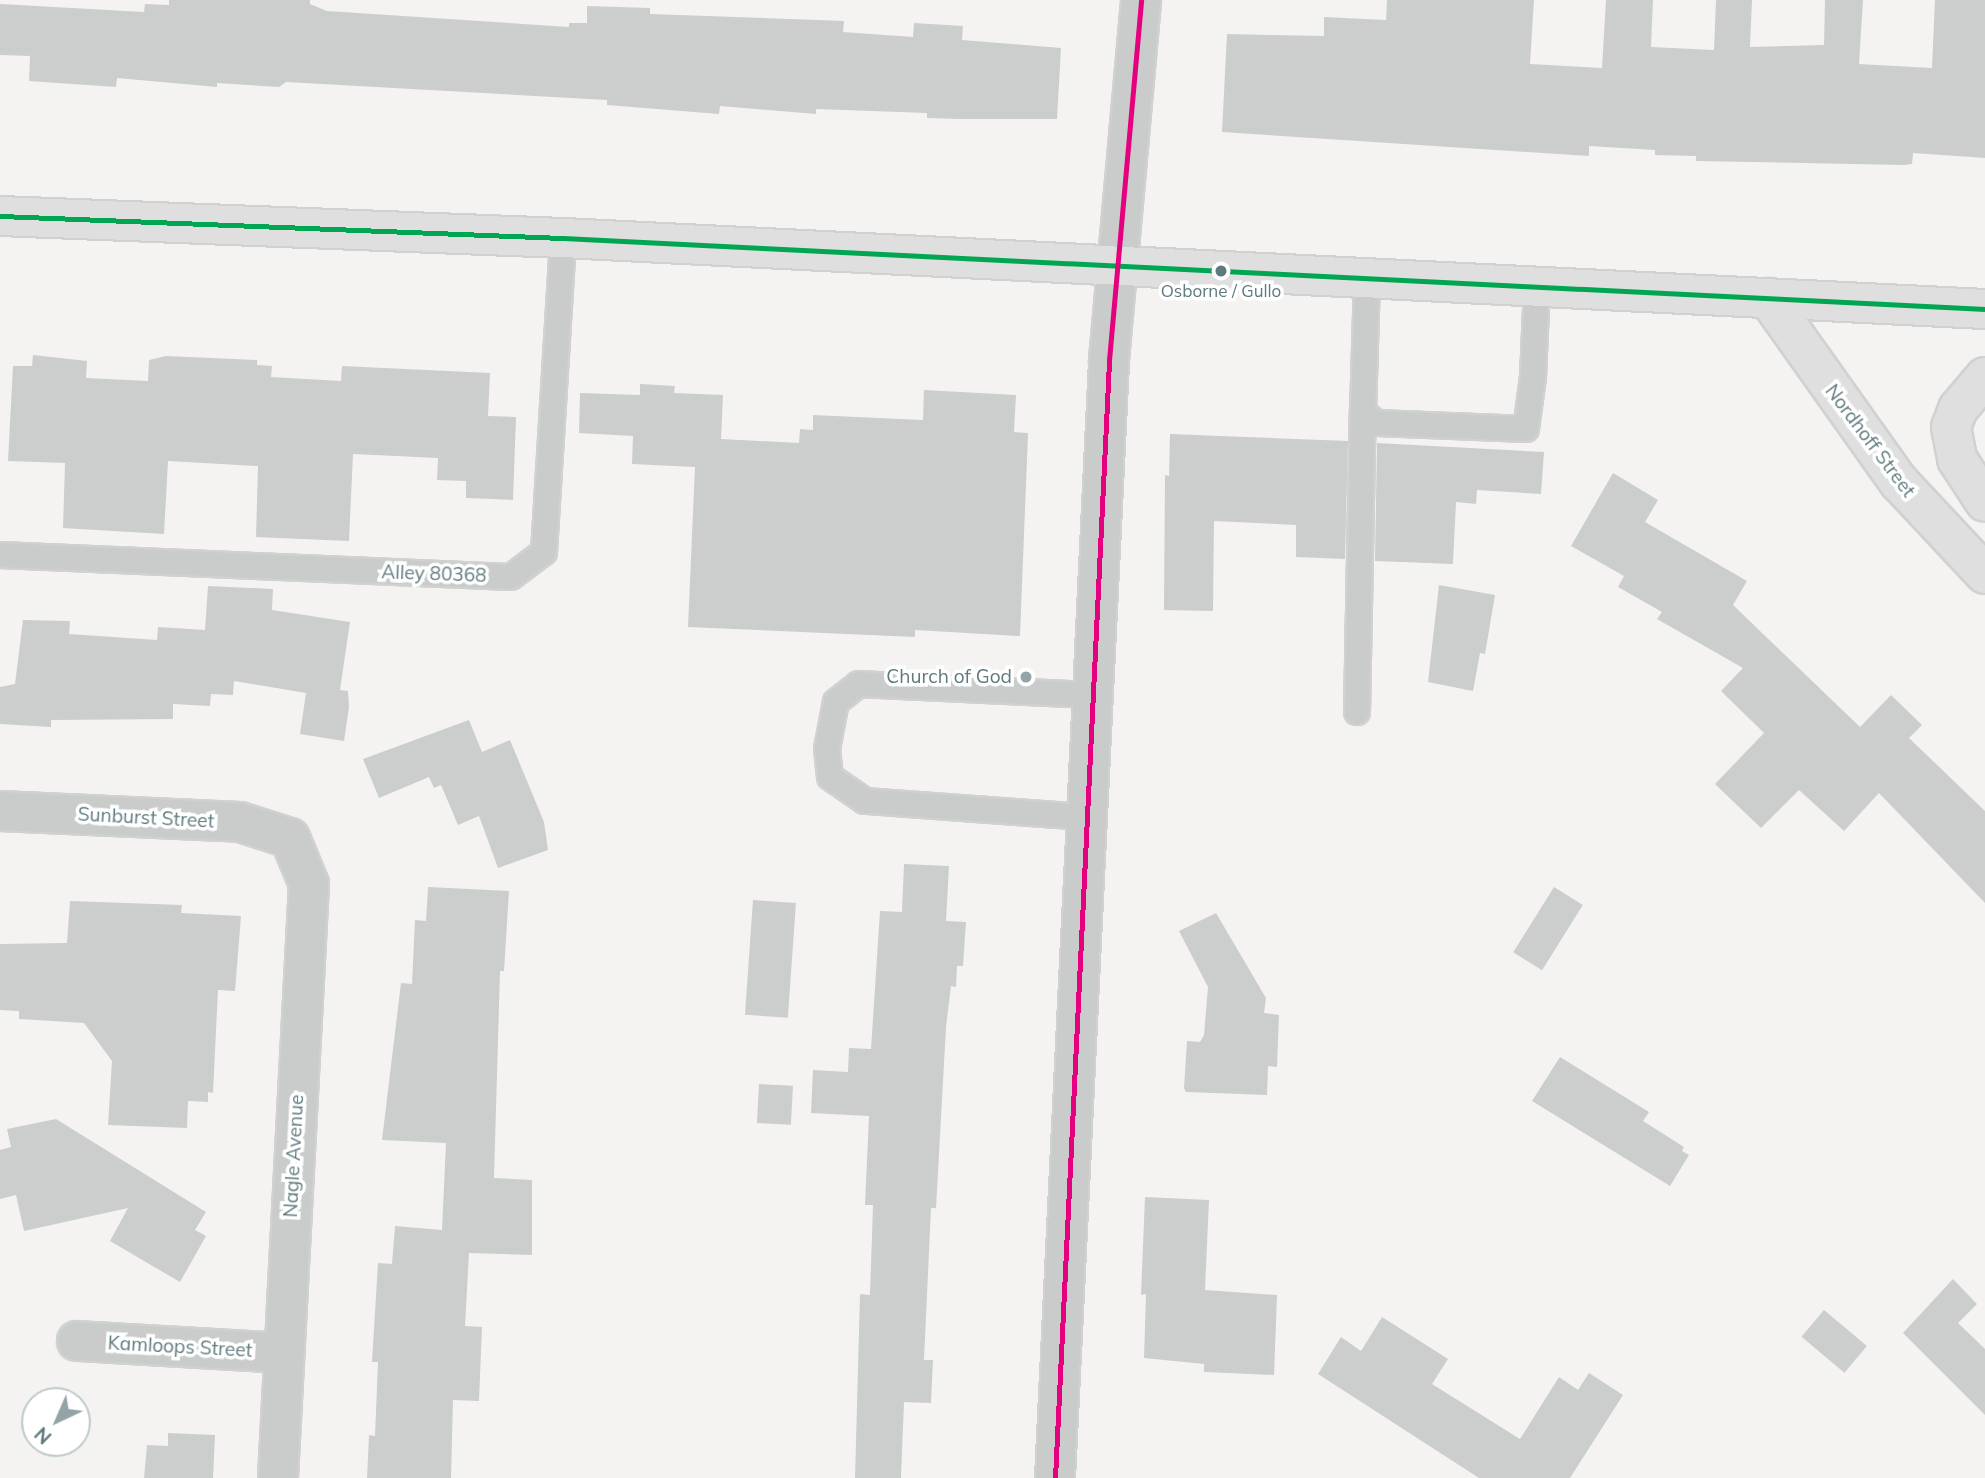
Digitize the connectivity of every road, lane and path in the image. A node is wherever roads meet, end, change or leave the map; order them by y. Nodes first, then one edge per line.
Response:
1 (1141, 0) edge
2 (0, 216) edge
3 (563, 238) junction
4 (1115, 265) junction
5 (1367, 279) junction
6 (1537, 287) junction
7 (1768, 298) junction
8 (1985, 309) edge
9 (1985, 377) edge
10 (1363, 413) junction
11 (1985, 502) edge
12 (0, 555) edge
13 (1985, 574) edge
14 (1089, 695) junction
15 (1357, 712) dead end
16 (0, 811) edge
17 (1084, 817) junction
18 (289, 838) joint
19 (77, 1341) dead end
20 (283, 1353) junction
21 (278, 1478) edge
22 (1055, 1478) edge

1 - 4 street
2 - 3 main road
3 - 4 main road
3 - 12 lane, Alley 80368
4 - 5 main road
4 - 14 street
5 - 6 main road
5 - 10 lane
6 - 7 main road
6 - 10 lane
7 - 8 main road
7 - 13 main road, Nordhoff Street
9 - 11 main road
10 - 15 lane
14 - 17 street
14 - 17 lane
16 - 18 street, Sunburst Street
17 - 22 street
18 - 20 street, Nagle Avenue
19 - 20 street, Kamloops Street
20 - 21 street, Nagle Avenue

